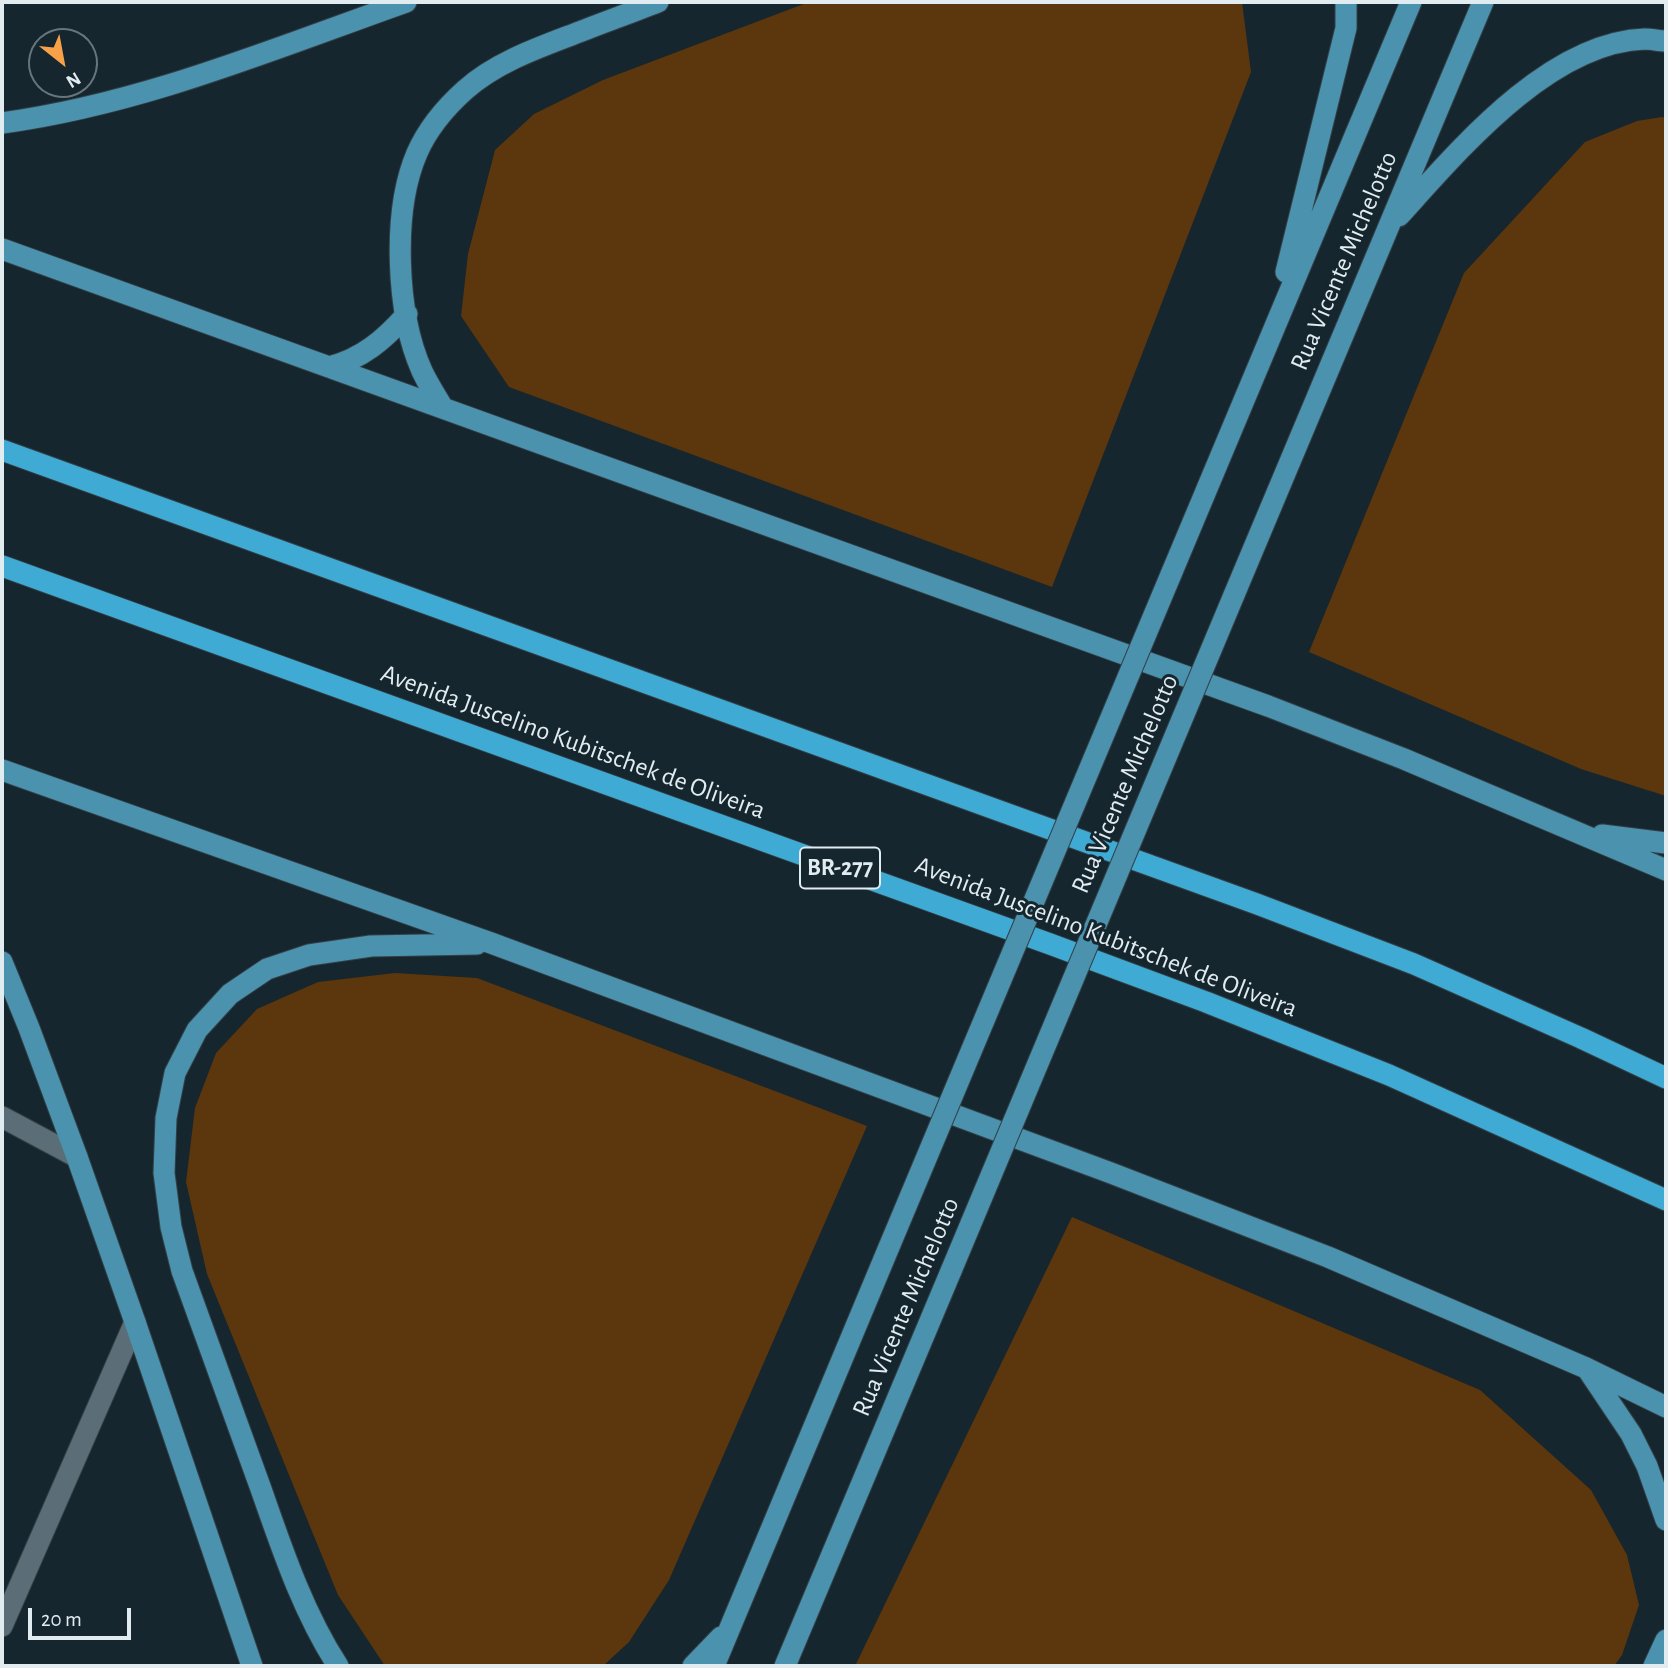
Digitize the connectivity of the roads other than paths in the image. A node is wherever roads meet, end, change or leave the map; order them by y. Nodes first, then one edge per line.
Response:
1 (406, 2) edge
2 (658, 2) edge
3 (1346, 2) edge
4 (1411, 2) edge
5 (1483, 2) edge
6 (1666, 41) edge
7 (2, 123) edge
8 (1388, 228) junction
9 (2, 249) edge
10 (407, 314) junction
11 (1269, 339) junction
12 (329, 367) junction
13 (443, 408) junction
14 (2, 450) edge
15 (2, 566) edge
16 (2, 769) edge
17 (1579, 832) junction
18 (1666, 843) edge
19 (1666, 870) edge
20 (491, 943) junction
21 (2, 962) edge
22 (1666, 1078) edge
23 (2, 1117) edge
24 (77, 1157) junction
25 (1666, 1200) edge
26 (135, 1322) junction
27 (1586, 1368) junction
28 (1666, 1407) edge
29 (1666, 1520) edge
30 (2, 1626) edge
31 (730, 1628) junction
32 (1666, 1640) edge
33 (252, 1666) edge
34 (338, 1666) edge
35 (692, 1666) edge
36 (714, 1666) edge
37 (786, 1666) edge
38 (1654, 1666) edge

1 - 7 main road
2 - 10 main road
3 - 11 main road
4 - 11 main road, Rua Vicente Michelotto
5 - 8 main road, Rua Vicente Michelotto
6 - 8 main road
8 - 37 main road, Rua Vicente Michelotto, bridge
9 - 12 main road
10 - 12 main road
10 - 13 main road
11 - 31 main road, Rua Vicente Michelotto, bridge
12 - 13 main road
13 - 17 main road
14 - 22 highway
15 - 25 highway, Avenida Juscelino Kubitschek de Oliveira / BR-277
16 - 20 main road
17 - 18 main road
17 - 19 main road
20 - 27 main road
20 - 34 main road
21 - 24 main road
23 - 24 street
24 - 26 main road
26 - 30 street
26 - 33 main road
27 - 28 main road
27 - 29 main road
31 - 35 main road
31 - 36 main road, Rua Vicente Michelotto
32 - 38 main road

